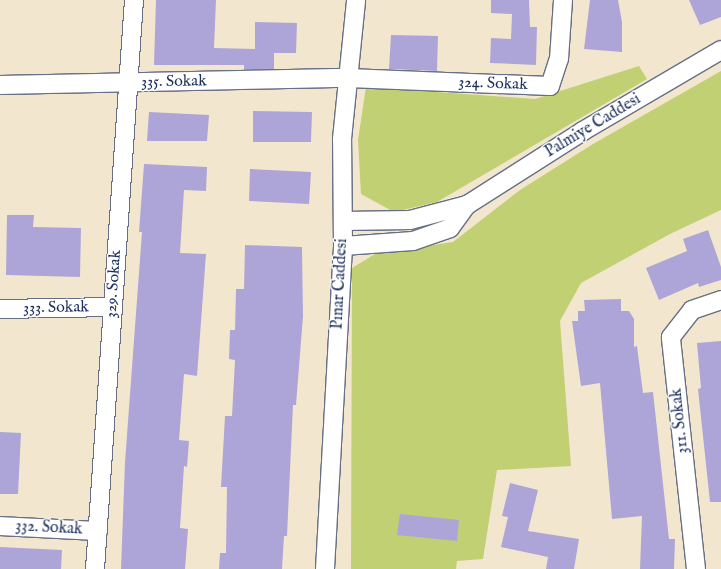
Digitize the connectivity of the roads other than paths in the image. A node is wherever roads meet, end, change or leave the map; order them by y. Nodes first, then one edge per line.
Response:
1 (134, 0) edge
2 (356, 0) edge
3 (564, 0) edge
4 (721, 50) edge
5 (348, 78) junction
6 (128, 84) junction
7 (0, 85) edge
8 (467, 205) junction
9 (343, 221) junction
10 (343, 246) junction
11 (721, 300) edge
12 (113, 307) junction
13 (0, 309) edge
14 (0, 526) edge
15 (98, 531) junction
16 (95, 569) edge
17 (325, 569) edge
18 (696, 569) edge

1 - 6 street, 329. Sokak
2 - 5 street, Pınar Caddesi
3 - 5 street, 324. Sokak
4 - 8 street, Palmiye Caddesi
5 - 6 street, 335. Sokak
5 - 9 street, Pınar Caddesi
6 - 7 street, 335. Sokak
6 - 12 street, 329. Sokak
8 - 9 street, Palmiye Caddesi
8 - 10 street, Palmiye Caddesi
9 - 10 street, Pınar Caddesi
10 - 17 street, Pınar Caddesi
11 - 18 street, 311. Sokak
12 - 13 street, 333. Sokak
12 - 15 street, 329. Sokak
14 - 15 street, 332. Sokak
15 - 16 street, 329. Sokak

